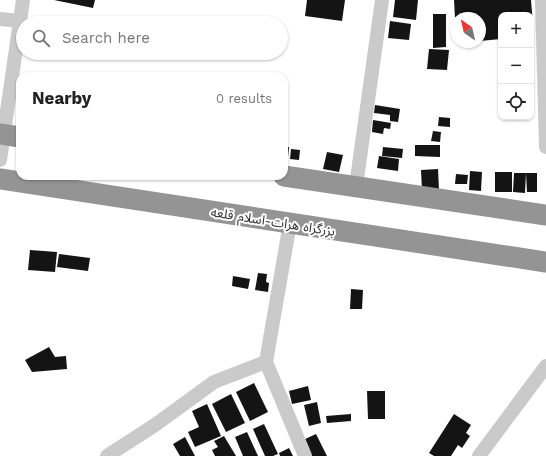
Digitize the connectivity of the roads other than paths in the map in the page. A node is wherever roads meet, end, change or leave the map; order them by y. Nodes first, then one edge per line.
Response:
1 (23, 0) edge
2 (382, 0) edge
3 (542, 0) edge
4 (21, 16) edge
5 (0, 19) edge
6 (16, 21) edge
7 (16, 59) edge
8 (8, 135) edge
9 (546, 147) edge
10 (0, 160) edge
11 (288, 177) edge
12 (0, 179) edge
13 (356, 186) junction
14 (546, 215) edge
15 (290, 223) junction
16 (546, 262) edge
17 (266, 362) junction
18 (546, 366) edge
19 (107, 456) edge
20 (305, 456) edge
21 (479, 456) edge

1 - 4 street
2 - 13 street
3 - 9 street
5 - 6 street
7 - 8 street
8 - 10 street
11 - 13 highway
12 - 15 highway, بزرگراه هرات-اسلام قلعه
13 - 14 highway
15 - 16 highway, بزرگراه هرات-اسلام قلعه
15 - 17 street
17 - 19 street
17 - 20 street
18 - 21 street

